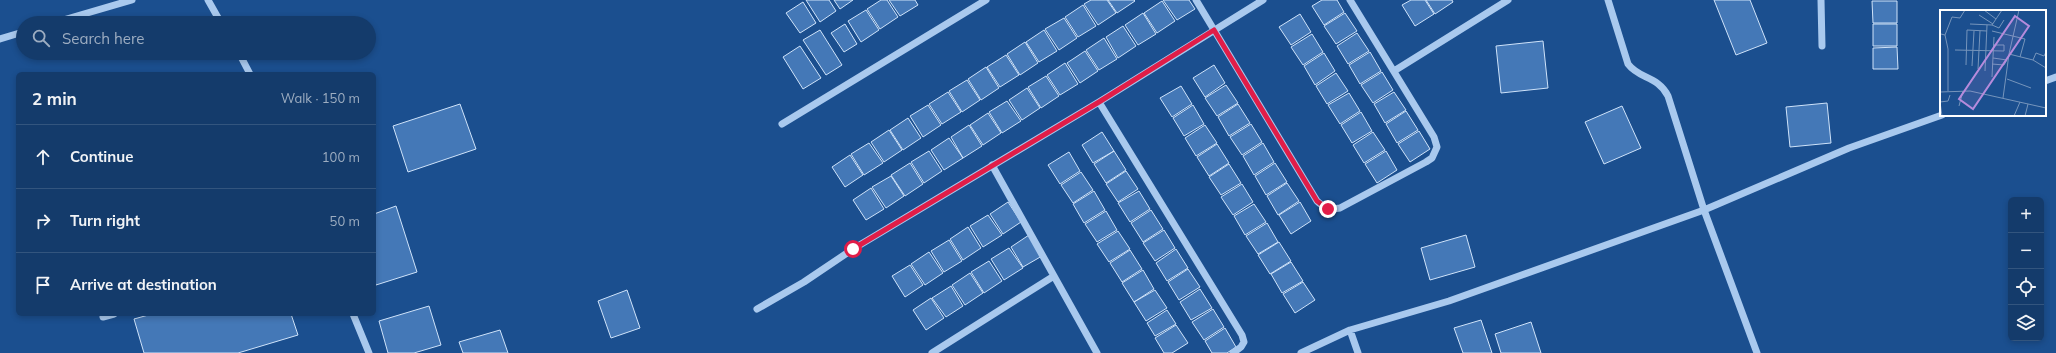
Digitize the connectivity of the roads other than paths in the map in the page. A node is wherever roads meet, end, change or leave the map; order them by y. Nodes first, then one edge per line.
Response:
1 (132, 0) edge
2 (208, 0) edge
3 (986, 0) edge
4 (1196, 0) edge
5 (1263, 0) edge
6 (1350, 0) edge
7 (1508, 0) edge
8 (1608, 0) edge
9 (1821, 0) edge
10 (77, 16) edge
11 (217, 16) edge
12 (1214, 30) junction
13 (16, 34) edge
14 (0, 39) edge
15 (1822, 46) dead end
16 (243, 60) edge
17 (1394, 71) junction
18 (249, 72) edge
19 (2056, 77) edge
20 (2046, 81) edge
21 (1099, 102) junction
22 (1940, 116) edge
23 (782, 124) dead end
24 (992, 165) junction
25 (1704, 210) junction
26 (1054, 276) junction
27 (757, 309) dead end
28 (107, 316) edge
29 (354, 316) edge
30 (103, 317) dead end
31 (1350, 330) junction
32 (369, 353) edge
33 (932, 353) edge
34 (1098, 353) edge
35 (1233, 353) edge
36 (1302, 353) edge
37 (1358, 353) edge
38 (1756, 353) edge

1 - 10 street
2 - 11 street
3 - 23 street
4 - 12 street
5 - 12 street
6 - 17 street
7 - 17 street
8 - 25 street
9 - 15 street
12 - 17 street
12 - 21 street
13 - 14 street
16 - 18 street
19 - 20 street
21 - 24 street
21 - 35 street
22 - 25 street
24 - 26 street
24 - 27 street
25 - 31 street
25 - 38 street
26 - 33 street
26 - 34 street
28 - 30 street
29 - 32 street
31 - 36 street
31 - 37 street

